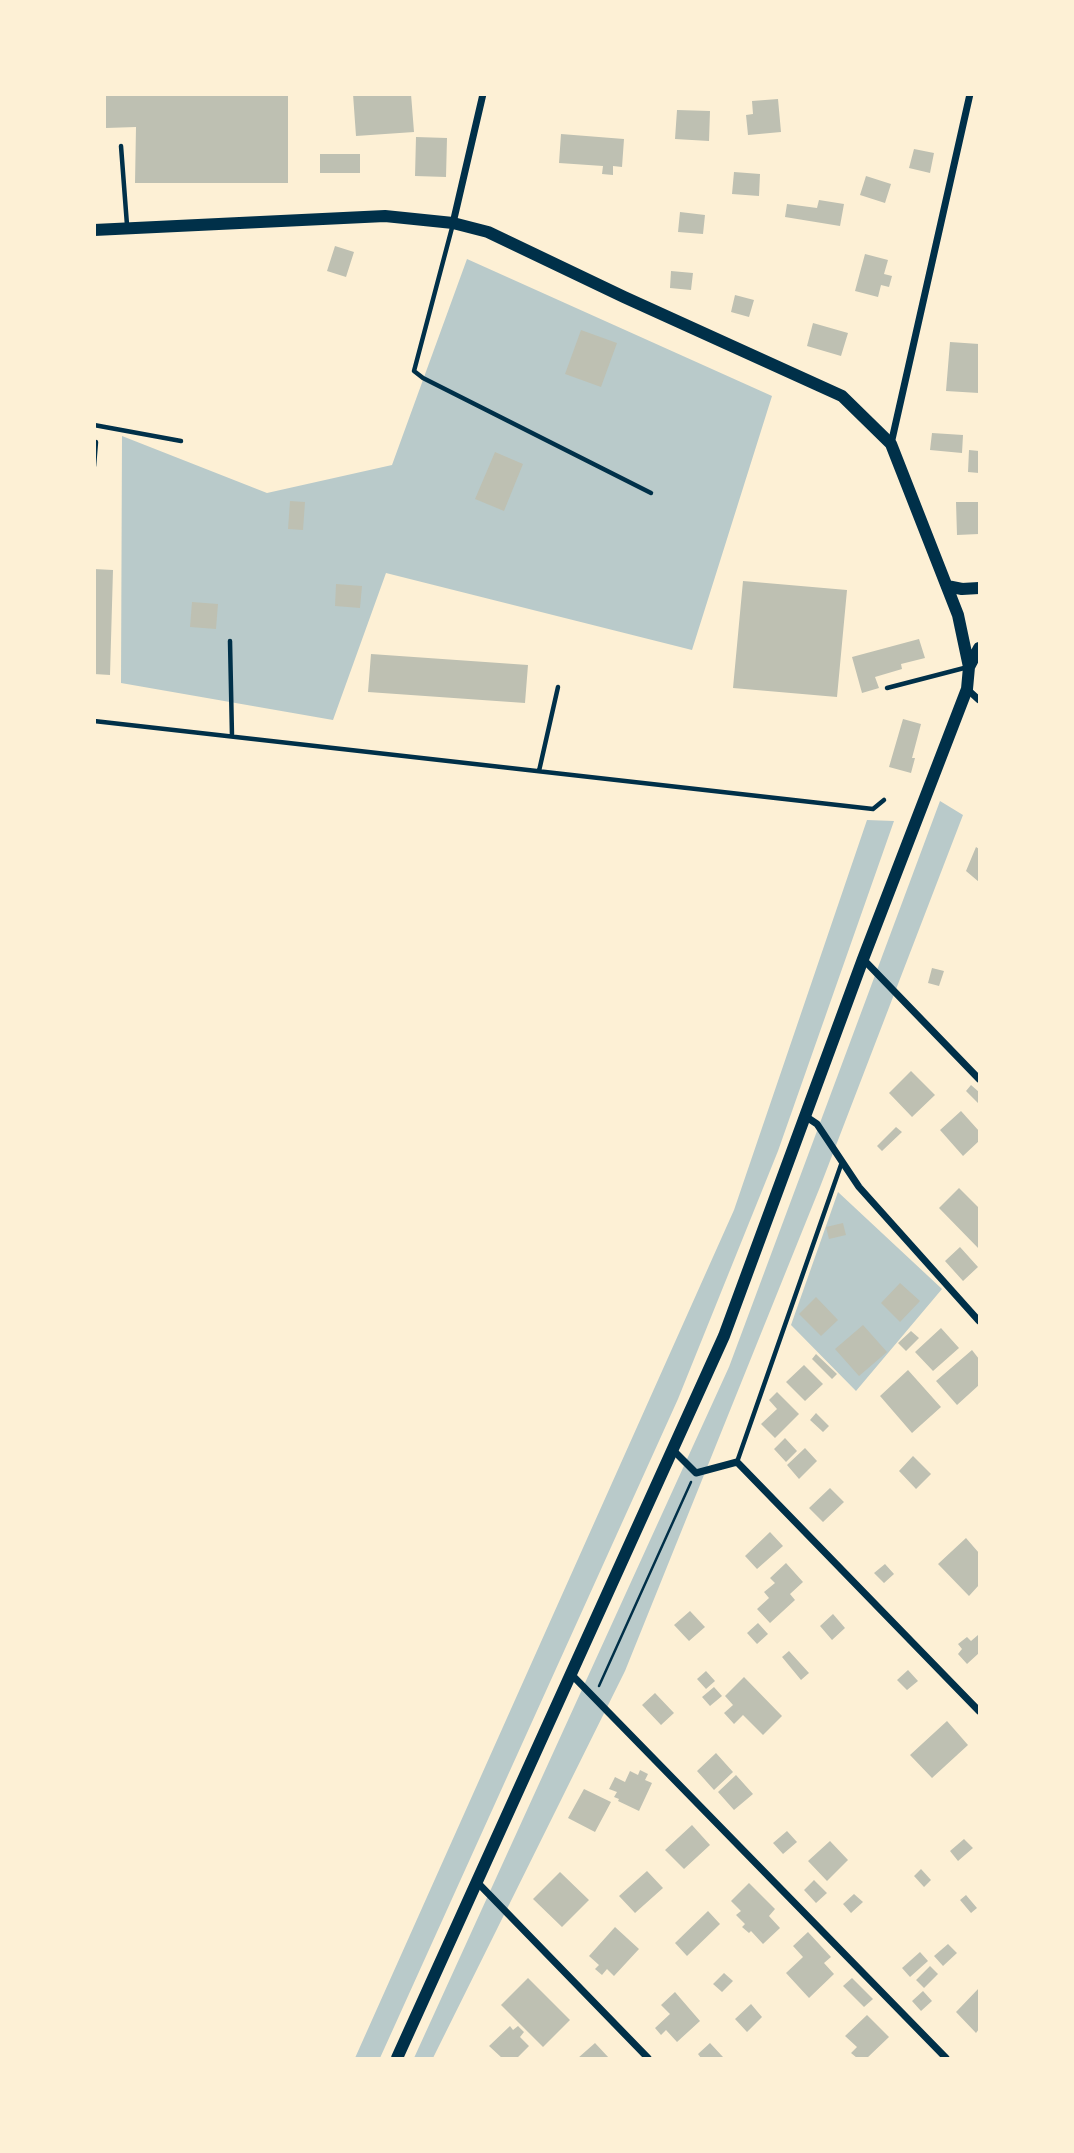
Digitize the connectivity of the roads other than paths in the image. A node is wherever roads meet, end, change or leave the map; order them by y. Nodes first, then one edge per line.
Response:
1 (483, 94) edge
2 (970, 94) edge
3 (121, 146) dead end
4 (453, 223) junction
5 (127, 229) junction
6 (94, 230) edge
7 (94, 425) edge
8 (181, 441) dead end
9 (96, 442) dead end
10 (891, 444) junction
11 (94, 466) edge
12 (651, 493) dead end
13 (947, 586) junction
14 (979, 588) edge
15 (230, 641) dead end
16 (979, 648) edge
17 (969, 667) junction
18 (558, 687) dead end
19 (887, 688) dead end
20 (967, 689) junction
21 (979, 701) edge
22 (94, 721) edge
23 (232, 736) junction
24 (539, 771) junction
25 (884, 800) dead end
26 (863, 958) junction
27 (979, 1079) edge
28 (805, 1115) junction
29 (842, 1162) junction
30 (979, 1321) edge
31 (673, 1449) junction
32 (737, 1462) junction
33 (571, 1674) junction
34 (979, 1711) edge
35 (477, 1882) junction
36 (397, 2059) edge
37 (648, 2059) edge
38 (946, 2059) edge

1 - 4 street
2 - 10 street
3 - 5 lane
4 - 5 street
4 - 10 street
4 - 12 lane
5 - 6 street
7 - 8 lane
9 - 11 lane
10 - 13 street
13 - 14 street
13 - 17 street
15 - 23 lane
16 - 17 street
17 - 19 lane
17 - 20 street
18 - 24 lane
20 - 21 street
20 - 26 street
22 - 23 lane
23 - 24 lane
24 - 25 lane
26 - 27 street
26 - 28 street
28 - 29 street
28 - 31 street
29 - 30 street
29 - 32 lane
31 - 32 street
31 - 33 street
32 - 34 street
33 - 35 street
33 - 38 street
35 - 36 street
35 - 37 street

